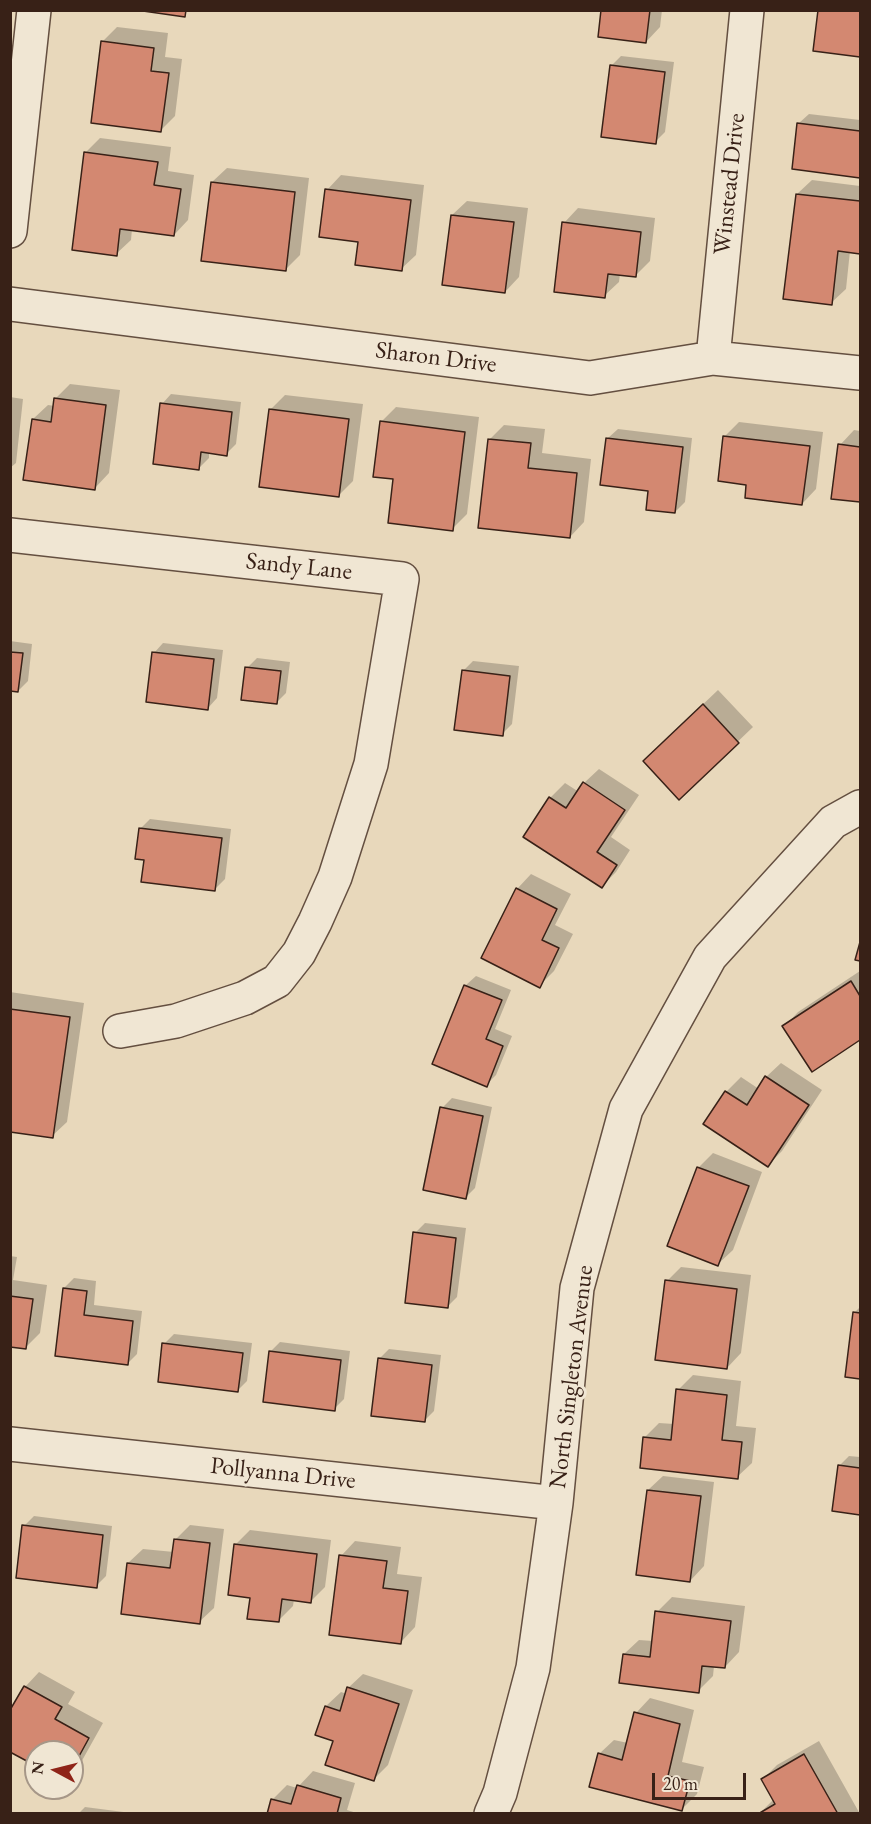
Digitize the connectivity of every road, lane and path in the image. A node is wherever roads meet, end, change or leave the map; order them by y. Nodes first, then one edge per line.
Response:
1 (34, 10) edge
2 (747, 10) edge
3 (10, 231) edge
4 (10, 304) edge
5 (713, 358) junction
6 (861, 374) edge
7 (10, 535) edge
8 (861, 807) edge
9 (120, 1031) dead end
10 (10, 1444) edge
11 (556, 1503) junction
12 (491, 1814) edge

1 - 3 street
2 - 5 street, Winstead Drive
4 - 5 street, Sharon Drive
5 - 6 street, Sharon Drive
7 - 9 street, Sandy Lane
8 - 11 street, North Singleton Avenue
10 - 11 street, Pollyanna Drive
11 - 12 street, North Singleton Avenue

